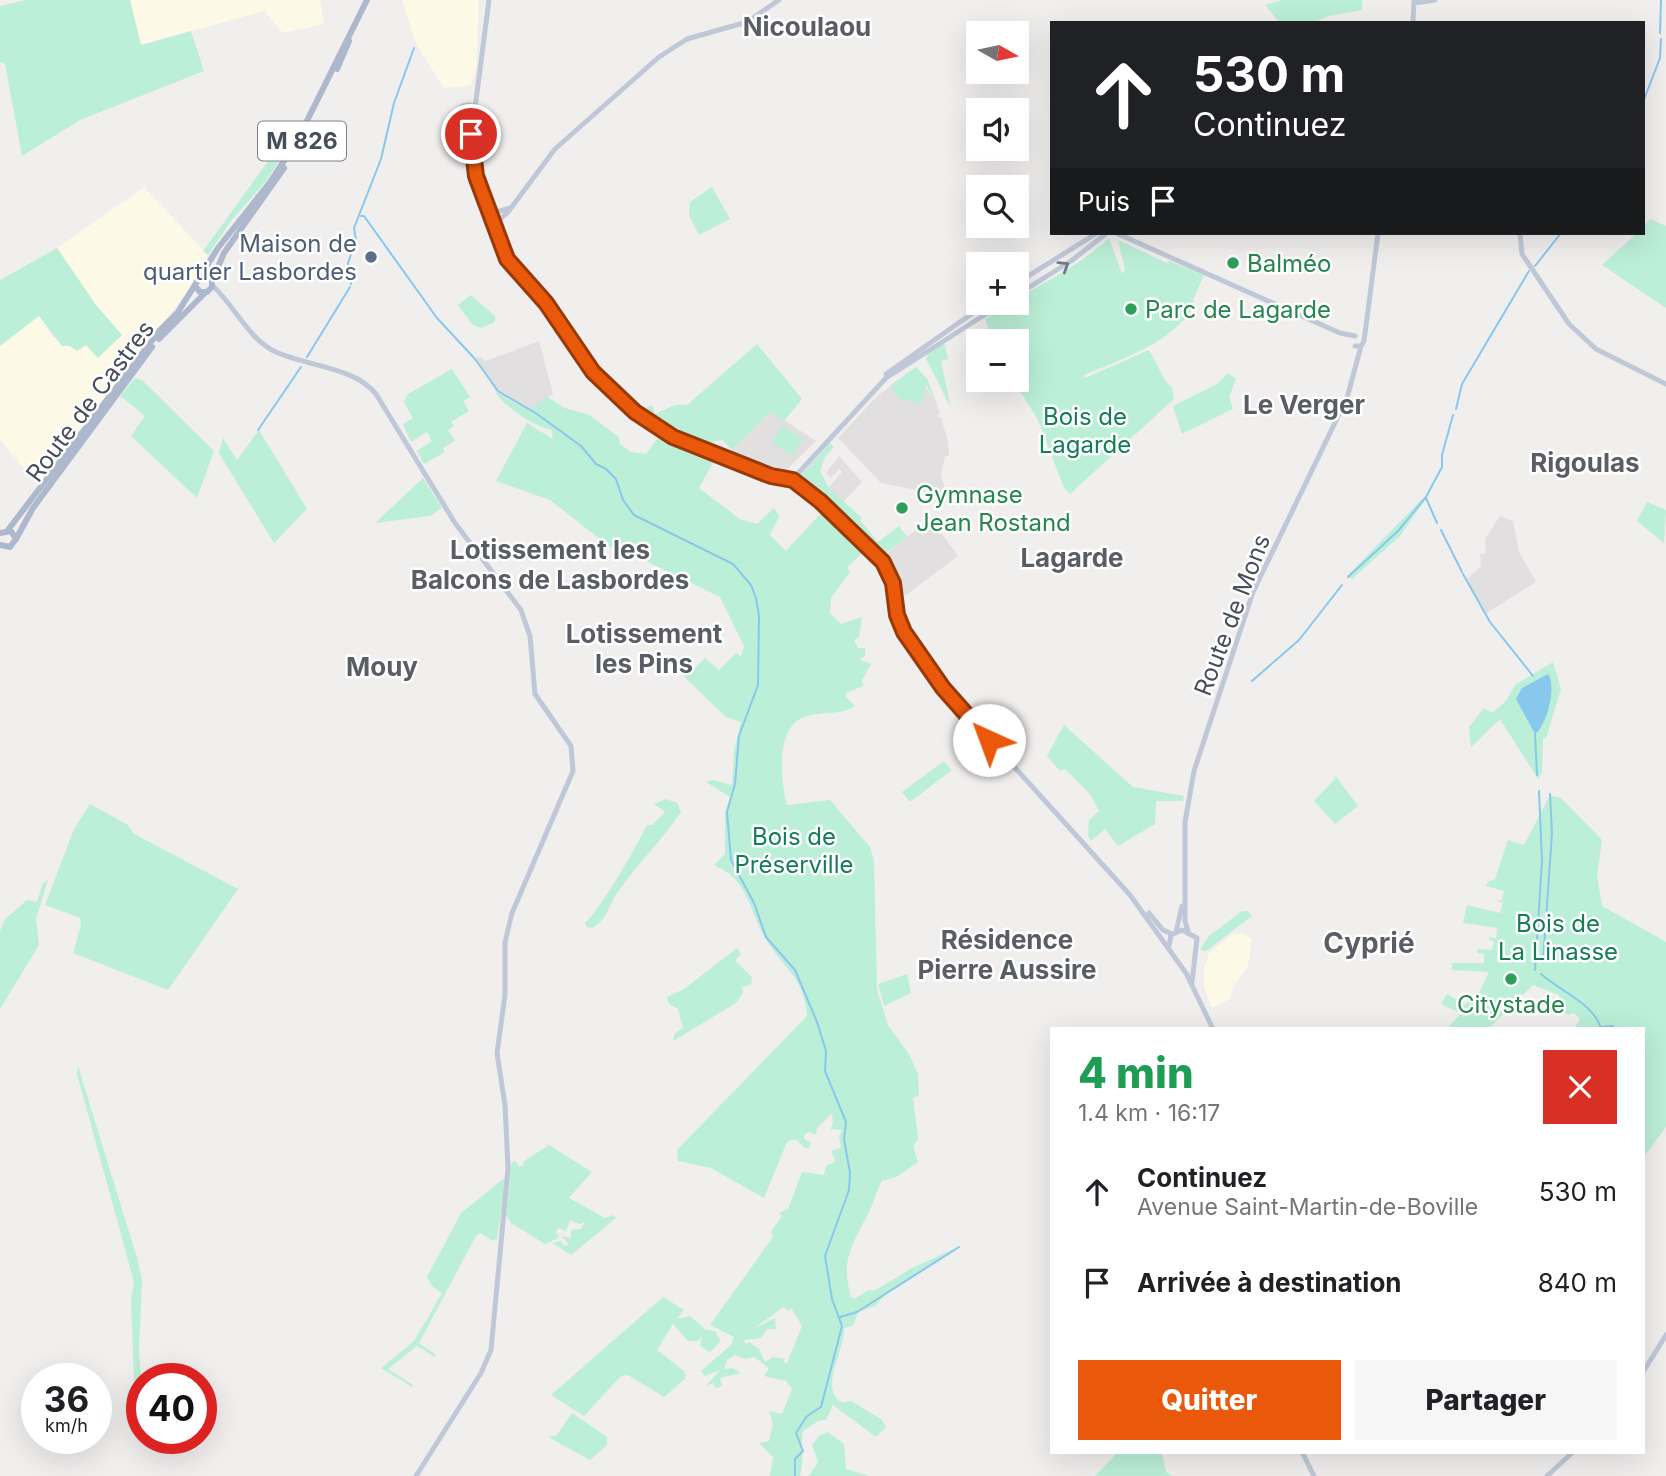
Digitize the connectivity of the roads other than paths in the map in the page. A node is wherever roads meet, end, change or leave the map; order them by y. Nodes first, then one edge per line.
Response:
1 (367, 0) edge
2 (489, 0) edge
3 (779, 0) edge
4 (1435, 0) edge
5 (1414, 2) edge
6 (1413, 21) edge
7 (349, 39) junction
8 (475, 93) junction
9 (468, 106) junction
10 (475, 108) junction
11 (469, 129) junction
12 (510, 208) junction
13 (490, 214) junction
14 (495, 225) junction
15 (1094, 235) edge
16 (1104, 235) edge
17 (1120, 235) edge
18 (1378, 235) edge
19 (1521, 235) edge
20 (202, 276) junction
21 (1029, 276) edge
22 (212, 283) junction
23 (195, 286) junction
24 (1029, 287) edge
25 (206, 293) junction
26 (228, 300) junction
27 (971, 315) edge
28 (983, 315) edge
29 (1364, 324) junction
30 (1358, 343) junction
31 (918, 353) junction
32 (1666, 384) edge
33 (790, 480) junction
34 (8, 530) junction
35 (0, 533) edge
36 (16, 539) junction
37 (3, 546) edge
38 (1, 554) edge
39 (1130, 895) junction
40 (1184, 896) junction
41 (1188, 931) junction
42 (1174, 933) junction
43 (1169, 946) junction
44 (1193, 967) junction
45 (1182, 968) junction
46 (1192, 985) junction
47 (1212, 1027) edge
48 (1666, 1335) edge
49 (1645, 1369) edge
50 (1303, 1454) edge
51 (1571, 1454) edge
52 (1314, 1475) edge
53 (416, 1476) edge
54 (1547, 1476) edge

1 - 7 main road, M 826
2 - 8 street
3 - 12 street
4 - 5 street
5 - 6 street
7 - 20 main road, M 826
7 - 22 main road, M 826
8 - 9 street
8 - 10 street
9 - 10 street
9 - 11 street
10 - 11 street
11 - 13 street
12 - 13 street
12 - 14 street
13 - 14 street
14 - 33 street
15 - 21 street
24 -> 16 street
17 - 30 street
18 - 29 street
19 - 32 street
20 - 22 main road
20 - 23 main road, M 826
22 - 25 main road, M 826
22 - 26 street
23 - 25 main road
23 - 34 main road, Route de Castres / M 826
25 - 26 street
25 - 36 main road, Route de Castres / M 826
26 - 53 street
27 - 31 street
28 - 31 street
29 - 30 street
29 - 30 street
30 - 40 street, Route de Mons
31 - 33 street
33 - 39 street
34 - 35 main road
34 - 36 main road
36 - 37 main road, Route de Castres
37 - 38 main road
39 - 42 street
39 - 43 street
40 - 41 street, Route de Mons
40 - 42 street, Route de Mons
41 - 42 street
41 - 44 street, Route de Mons
42 - 43 street, Route de Mons
43 - 45 street
44 - 45 street
44 - 46 street
45 - 46 street
46 - 47 street
48 - 49 street
50 - 52 street
51 - 54 street

